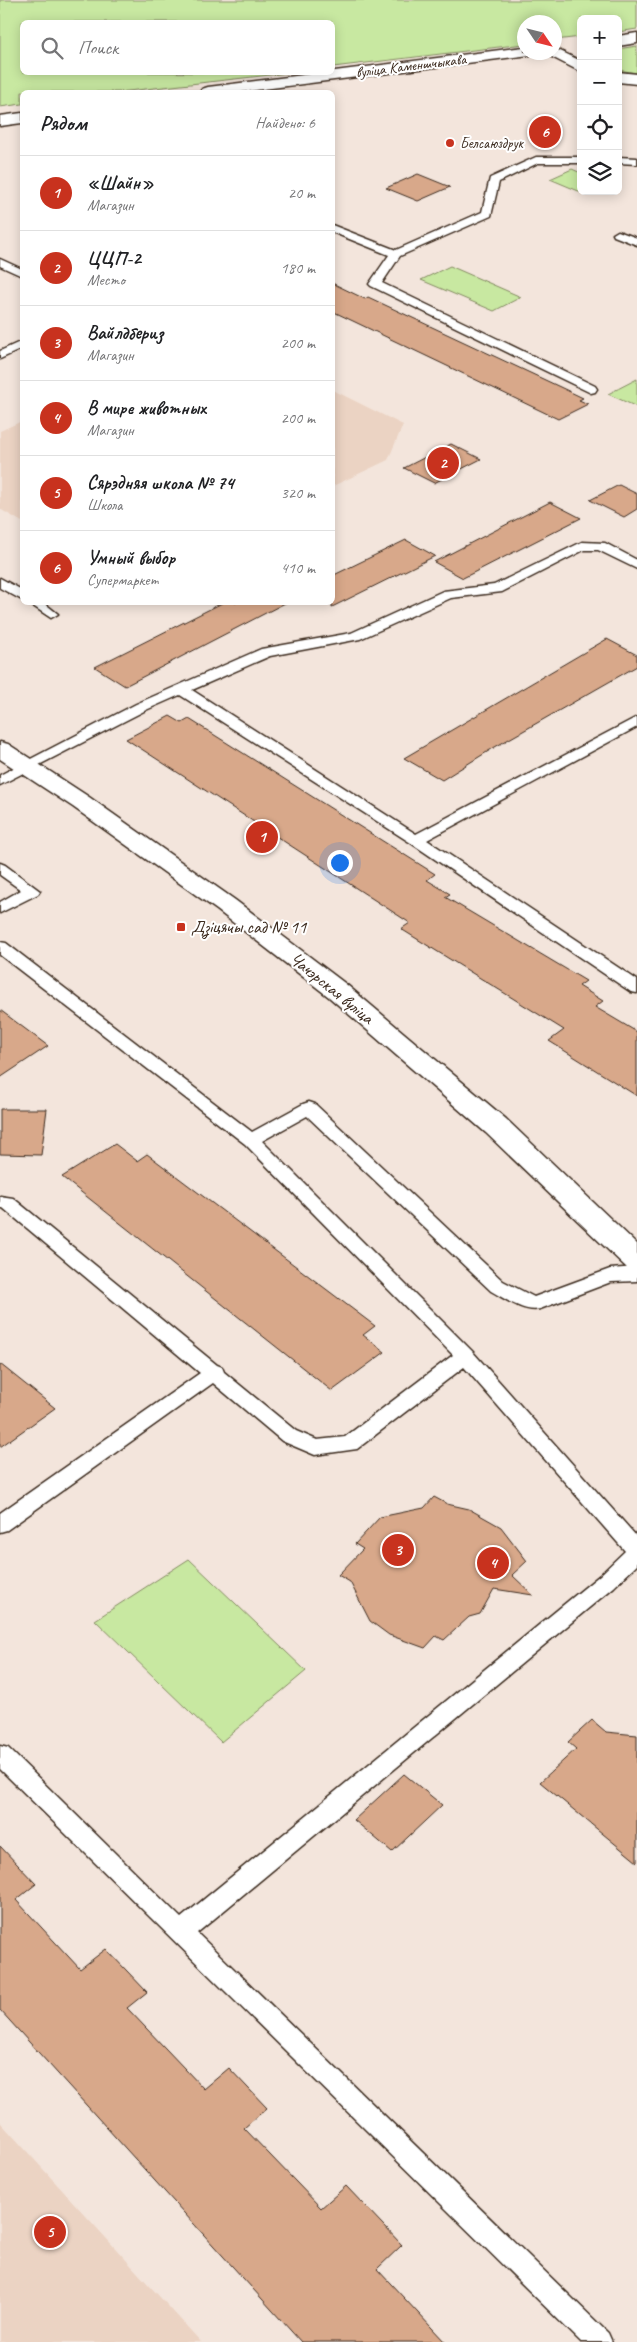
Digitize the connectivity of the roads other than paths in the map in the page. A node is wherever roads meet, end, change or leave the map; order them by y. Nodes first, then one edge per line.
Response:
1 (637, 38) edge
2 (622, 40) edge
3 (572, 47) dead end
4 (562, 49) edge
5 (517, 53) edge
6 (562, 56) edge
7 (577, 65) edge
8 (622, 77) edge
9 (637, 79) edge
10 (224, 90) edge
11 (20, 118) edge
12 (0, 121) edge
13 (577, 160) edge
14 (622, 160) edge
15 (637, 161) edge
16 (335, 229) edge
17 (618, 234) dead end
18 (637, 242) edge
19 (396, 254) junction
20 (0, 262) edge
21 (20, 272) edge
22 (20, 346) edge
23 (0, 354) edge
24 (592, 389) dead end
25 (637, 565) edge
26 (0, 582) edge
27 (20, 595) edge
28 (38, 605) edge
29 (51, 614) dead end
30 (182, 690) junction
31 (637, 721) edge
32 (0, 749) edge
33 (27, 767) junction
34 (0, 781) edge
35 (416, 840) junction
36 (0, 868) edge
37 (0, 908) edge
38 (0, 947) edge
39 (637, 988) edge
40 (251, 1140) junction
41 (0, 1202) edge
42 (637, 1261) edge
43 (637, 1274) edge
44 (466, 1356) junction
45 (215, 1372) junction
46 (0, 1524) edge
47 (637, 1552) edge
48 (0, 1755) edge
49 (181, 1932) junction
50 (599, 2342) edge

1 - 2 main road
3 - 4 main road
5 - 10 main road, вуліца Каменшчыкава
6 - 7 main road
8 - 9 main road
11 - 12 main road
13 - 19 lane
14 - 15 lane
16 - 19 lane
17 - 18 lane
19 - 24 lane
20 - 21 lane
22 - 23 lane
25 - 30 lane
26 - 27 lane
28 - 29 lane
30 - 33 lane
30 - 35 lane
31 - 35 lane
32 - 33 main road, Чачэрская вуліца
33 - 34 lane
33 - 42 main road, Чачэрская вуліца
35 - 39 lane
36 - 37 lane
38 - 40 lane
40 - 43 lane
40 - 44 lane
41 - 45 lane
44 - 45 lane
44 - 47 lane
45 - 46 lane
47 - 49 lane
48 - 49 lane
49 - 50 lane

